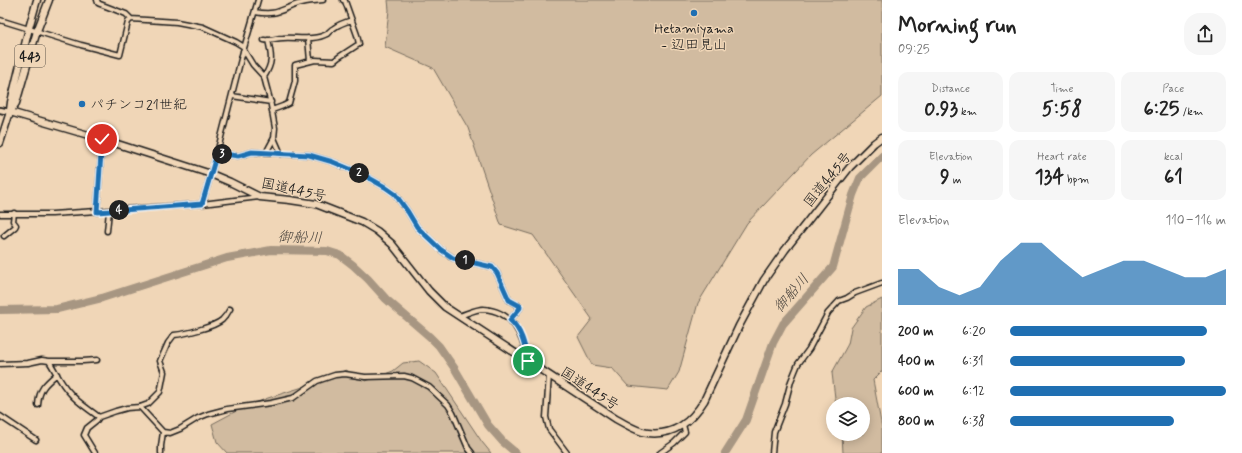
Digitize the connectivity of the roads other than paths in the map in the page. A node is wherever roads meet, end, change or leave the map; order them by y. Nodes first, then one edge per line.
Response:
1 (37, 0) edge
2 (49, 0) edge
3 (97, 0) edge
4 (258, 0) edge
5 (323, 0) edge
6 (343, 0) edge
7 (255, 12) junction
8 (0, 20) edge
9 (130, 20) junction
10 (352, 20) junction
11 (29, 28) junction
12 (37, 31) junction
13 (308, 38) junction
14 (244, 49) junction
15 (310, 62) junction
16 (264, 77) junction
17 (232, 96) junction
18 (271, 102) junction
19 (0, 110) edge
20 (272, 110) junction
21 (10, 112) junction
22 (882, 137) edge
23 (274, 138) junction
24 (102, 139) junction
25 (0, 143) edge
26 (217, 153) junction
27 (266, 153) junction
28 (281, 154) junction
29 (211, 174) junction
30 (260, 197) junction
31 (202, 204) junction
32 (109, 211) junction
33 (97, 212) junction
34 (14, 213) junction
35 (0, 214) edge
36 (107, 232) dead end
37 (4, 236) dead end
38 (882, 283) edge
39 (230, 309) dead end
40 (459, 316) junction
41 (510, 320) junction
42 (97, 360) dead end
43 (49, 361) junction
44 (528, 361) junction
45 (0, 364) edge
46 (57, 374) junction
47 (549, 375) junction
48 (38, 405) dead end
49 (140, 407) junction
50 (1, 417) edge
51 (99, 417) junction
52 (683, 425) junction
53 (163, 432) junction
54 (36, 440) dead end
55 (94, 453) edge
56 (161, 453) edge
57 (472, 453) edge
58 (567, 453) edge
59 (660, 453) edge
60 (772, 453) edge

1 - 11 highway, 443
2 - 12 highway, 443
3 - 9 street
4 - 7 street
5 - 7 street
6 - 10 street
7 - 14 street
8 - 11 street
9 - 12 street
9 - 14 street
10 - 13 street
10 - 15 street
11 - 12 street
11 - 21 highway, 443
12 - 21 highway, 443
13 - 15 street
13 - 16 street
14 - 16 street
14 - 17 street
15 - 20 street
16 - 18 street
17 - 18 street
17 - 26 street
18 - 20 street
19 - 21 street
20 - 23 street
21 - 24 highway, 国道445号
21 - 25 highway, 443
22 - 52 highway, 国道445号
23 - 27 street
23 - 28 street
24 - 29 highway, 国道445号
24 - 33 street
26 - 27 street
26 - 29 street
27 - 28 street
28 - 41 street
29 - 30 highway, 国道445号
29 - 31 street
30 - 31 street
30 - 40 highway, 国道445号
31 - 32 street
32 - 33 street
32 - 36 street
33 - 34 street
34 - 35 street
34 - 37 street
38 - 60 street
39 - 49 street
40 - 41 street
40 - 44 highway, 国道445号
41 - 44 street
42 - 43 street
43 - 45 street
43 - 46 street
44 - 47 highway, 国道445号
46 - 48 street
46 - 51 street
47 - 52 highway, 国道445号
47 - 58 street
49 - 51 street
49 - 53 street
50 - 54 street
51 - 55 street
52 - 59 street
53 - 56 street
53 - 57 street

